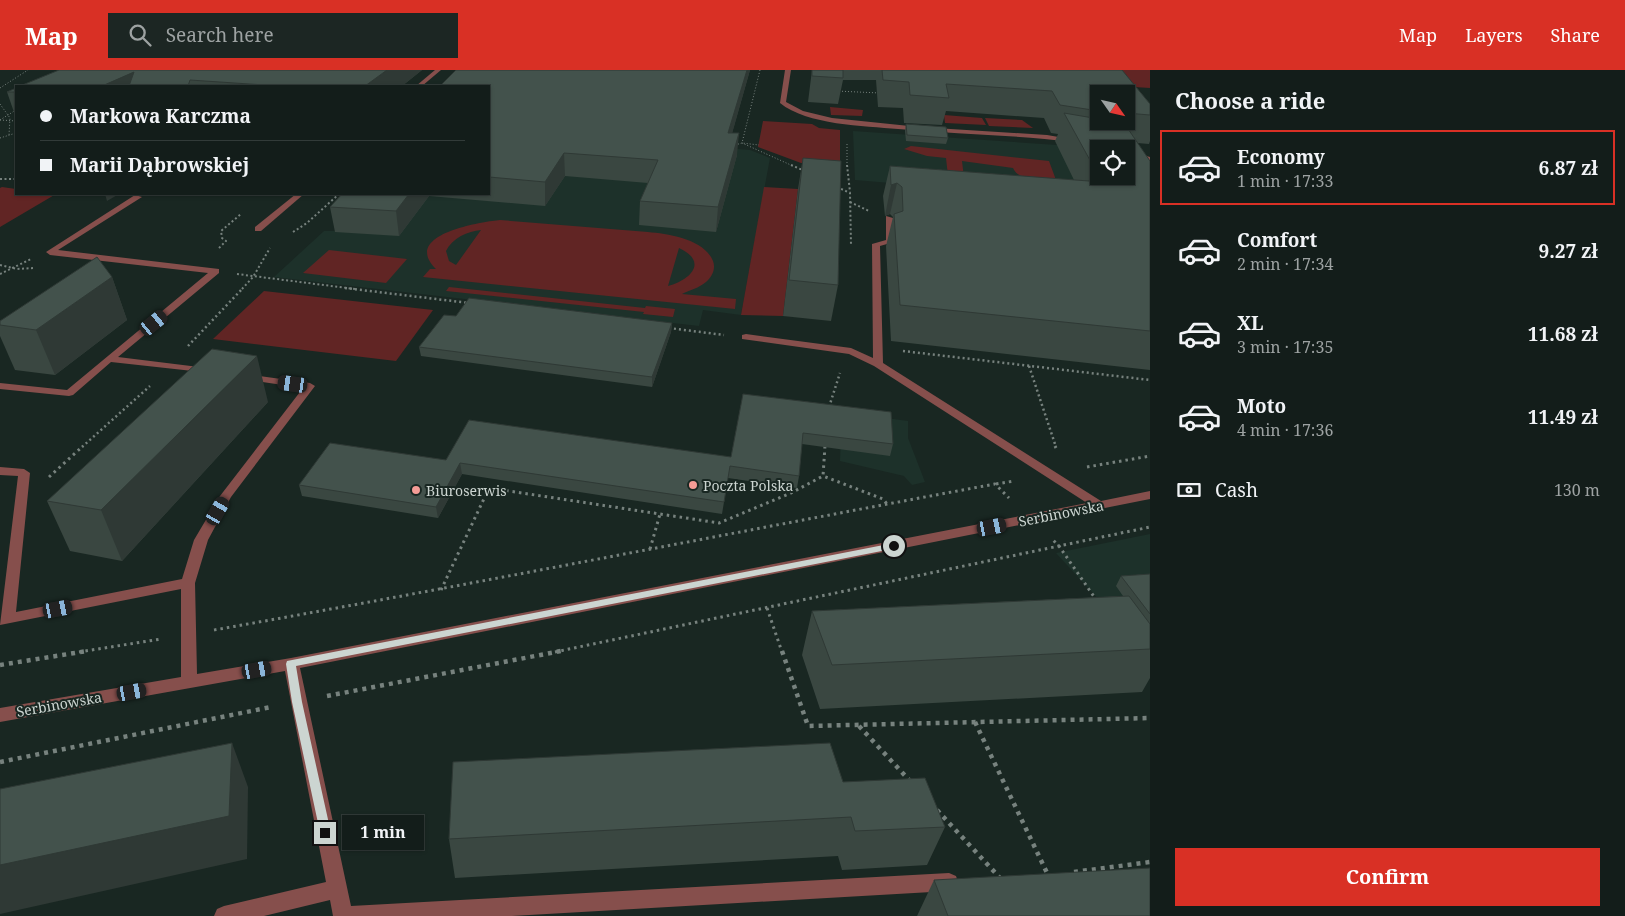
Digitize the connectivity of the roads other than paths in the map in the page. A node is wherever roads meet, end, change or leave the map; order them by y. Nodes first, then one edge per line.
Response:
1 (438, 70) edge
2 (788, 70) edge
3 (420, 85) edge
4 (1079, 141) edge
5 (1135, 155) edge
6 (1150, 159) edge
7 (299, 195) edge
8 (138, 197) dead end
9 (890, 218) edge
10 (258, 229) dead end
11 (746, 337) road end
12 (109, 359) junction
13 (878, 364) junction
14 (216, 373) edge
15 (235, 375) edge
16 (0, 386) edge
17 (0, 470) edge
18 (1150, 495) edge
19 (1100, 506) junction
20 (188, 583) junction
21 (4, 619) edge
22 (291, 664) junction
23 (188, 682) junction
24 (0, 715) edge
25 (1001, 879) edge
26 (337, 889) junction
27 (224, 916) edge
28 (343, 916) edge

1 - 3 street
2 - 4 street
5 - 6 street
7 - 10 street
8 - 12 street
9 - 13 street
11 - 13 street
12 - 14 street
12 - 16 street
13 - 19 street
15 - 20 street
17 - 21 street
18 - 19 street, Serbinowska
19 - 22 street, Serbinowska
20 - 21 street
20 - 23 street
22 - 23 street, Serbinowska
22 - 26 street
23 - 24 street, Serbinowska
25 - 28 street
26 - 27 street
26 - 28 street

